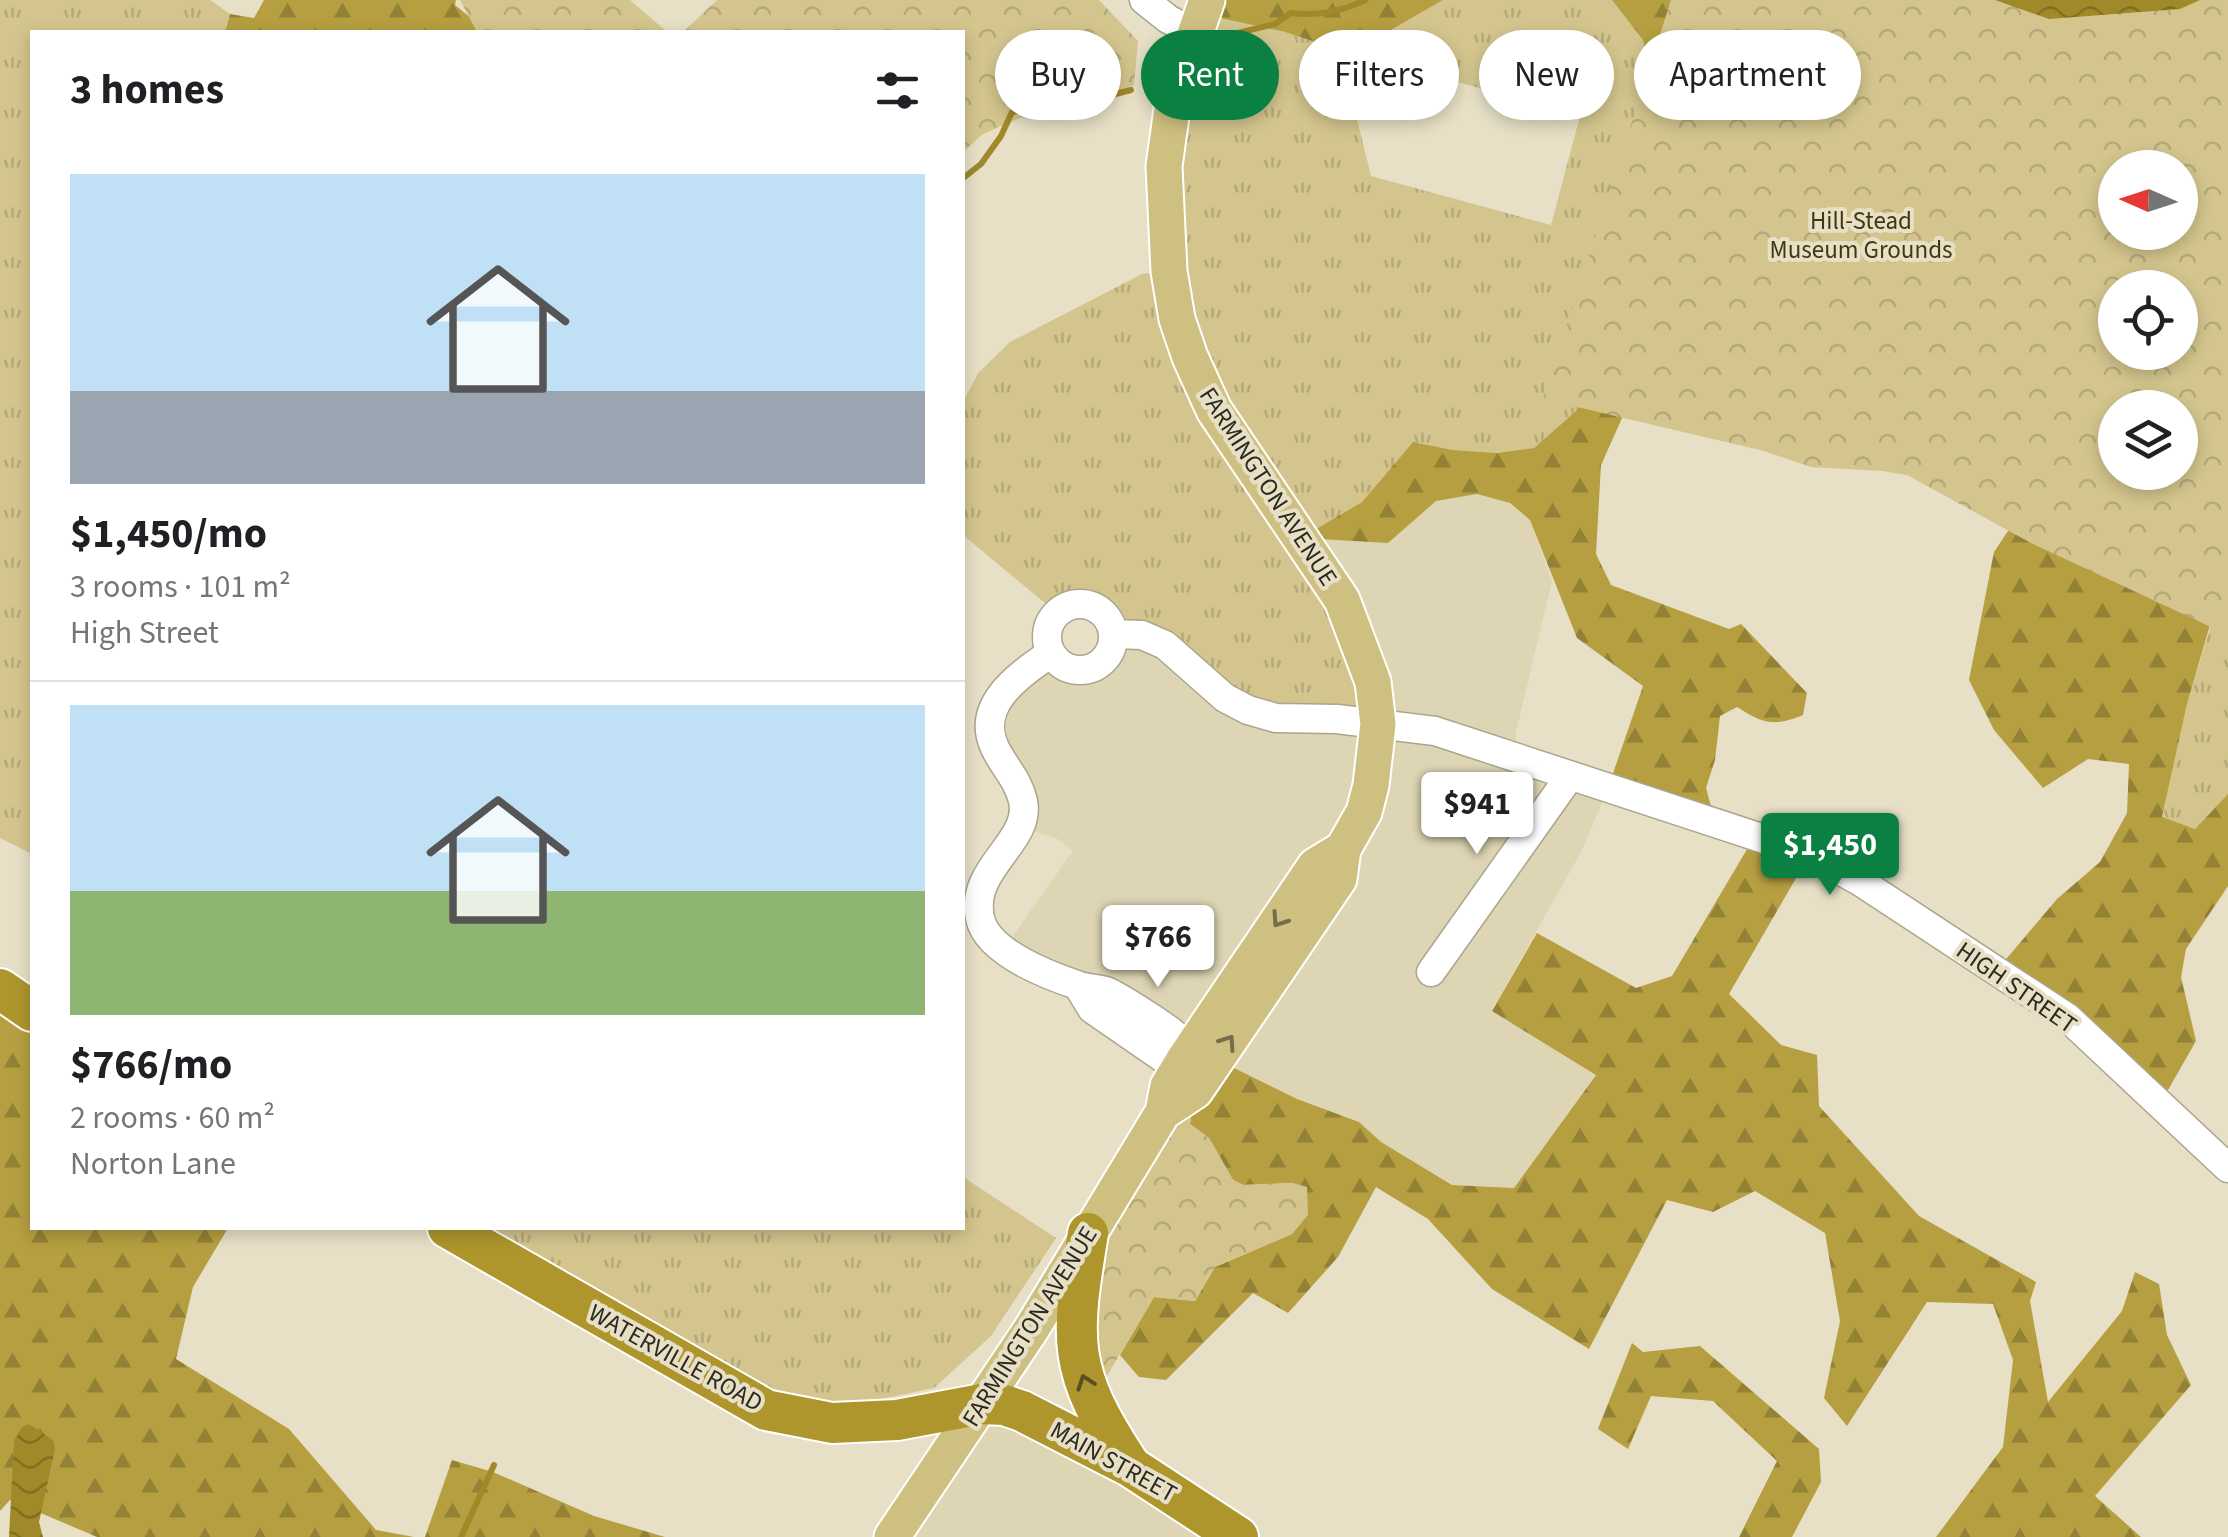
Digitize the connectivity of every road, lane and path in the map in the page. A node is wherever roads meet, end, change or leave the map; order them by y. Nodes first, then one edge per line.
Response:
1 (1144, 0) edge
2 (1207, 0) edge
3 (1188, 30) edge
4 (1195, 30) edge
5 (1170, 120) edge
6 (1113, 634) junction
7 (1052, 654) junction
8 (1378, 724) junction
9 (1570, 776) junction
10 (1343, 848) junction
11 (1431, 972) dead end
12 (0, 989) edge
13 (30, 1009) edge
14 (1185, 1058) junction
15 (1163, 1112) junction
16 (2228, 1168) edge
17 (451, 1230) edge
18 (1088, 1233) junction
19 (982, 1404) junction
20 (1131, 1468) junction
21 (892, 1537) edge
22 (1238, 1537) edge

1 - 3 street
2 - 4 main road, FARMINGTON AVENUE
5 - 8 main road, FARMINGTON AVENUE
6 - 7 street
6 - 7 street
6 - 8 street, HIGH STREET
7 - 14 street
8 - 9 street, HIGH STREET
8 - 10 main road, FARMINGTON AVENUE
9 - 11 street
9 - 16 street, HIGH STREET
10 -> 14 main road, FARMINGTON AVENUE
15 -> 10 main road, FARMINGTON AVENUE
12 - 13 highway
14 - 15 main road, FARMINGTON AVENUE
15 - 18 main road, FARMINGTON AVENUE
17 - 19 highway, WATERVILLE ROAD
18 - 19 main road, FARMINGTON AVENUE
20 -> 18 highway
19 - 20 highway, MAIN STREET
19 - 21 main road, FARMINGTON AVENUE
20 - 22 highway, MAIN STREET

